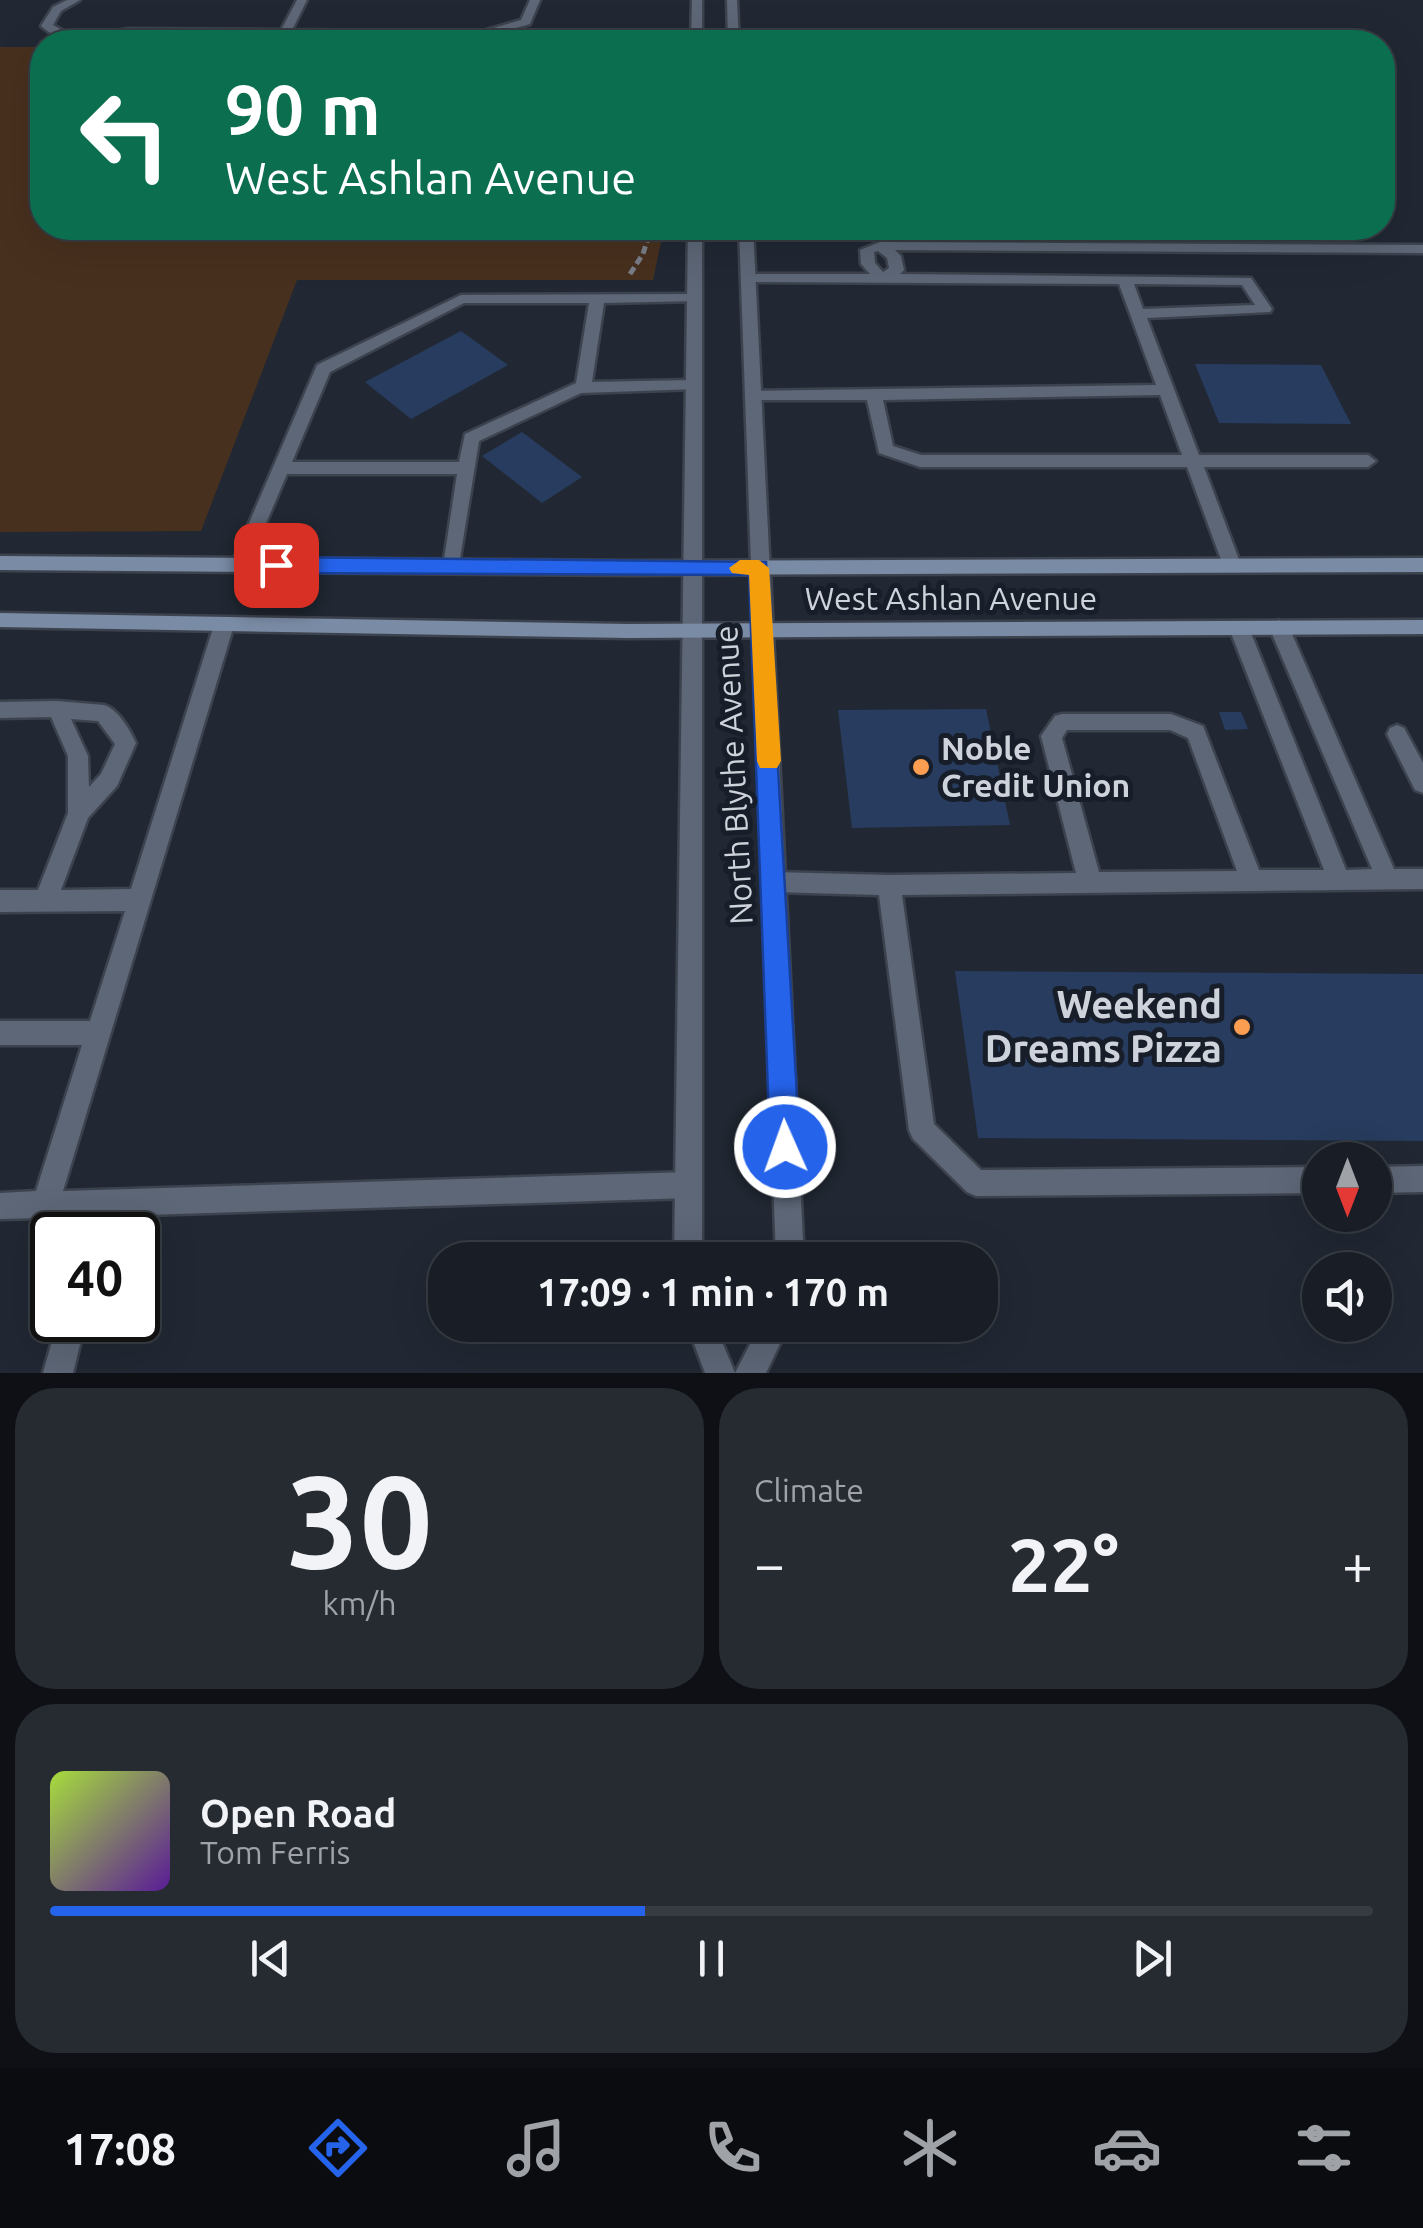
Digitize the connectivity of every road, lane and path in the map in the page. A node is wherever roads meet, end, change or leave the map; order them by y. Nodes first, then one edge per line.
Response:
1 (75, 0) edge
2 (302, 0) edge
3 (534, 0) edge
4 (697, 0) edge
5 (731, 2) edge
6 (50, 30) edge
7 (286, 30) edge
8 (495, 30) edge
9 (696, 30) edge
10 (733, 30) edge
11 (647, 240) edge
12 (694, 240) edge
13 (747, 240) edge
14 (1423, 249) edge
15 (749, 278) junction
16 (882, 279) junction
17 (1126, 280) junction
18 (597, 298) junction
19 (694, 298) junction
20 (1140, 314) junction
21 (692, 385) junction
22 (583, 388) junction
23 (1164, 390) junction
24 (874, 395) junction
25 (753, 396) junction
26 (1368, 461) dead end
27 (1194, 463) junction
28 (280, 468) junction
29 (466, 468) junction
30 (0, 564) edge
31 (240, 564) junction
32 (1423, 565) edge
33 (452, 566) junction
34 (1232, 566) junction
35 (690, 568) junction
36 (759, 568) junction
37 (0, 620) edge
38 (224, 625) junction
39 (1279, 627) junction
40 (1423, 627) edge
41 (1239, 628) junction
42 (763, 629) junction
43 (690, 630) junction
44 (58, 709) junction
45 (0, 710) edge
46 (1396, 734) dead end
47 (1423, 784) edge
48 (79, 813) junction
49 (1338, 878) junction
50 (1387, 878) junction
51 (1251, 879) junction
52 (1423, 879) edge
53 (774, 882) junction
54 (1090, 882) junction
55 (889, 885) junction
56 (46, 900) junction
57 (139, 900) junction
58 (0, 901) edge
59 (0, 1033) edge
60 (96, 1033) junction
61 (1423, 1179) edge
62 (1302, 1180) edge
63 (1392, 1180) edge
64 (689, 1184) junction
65 (102, 1205) junction
66 (0, 1206) edge
67 (45, 1207) junction
68 (100, 1212) edge
69 (688, 1242) edge
70 (789, 1242) edge
71 (66, 1342) edge
72 (708, 1342) edge
73 (766, 1342) edge
74 (58, 1373) edge
75 (720, 1373) edge
76 (750, 1373) edge

1 - 6 street
2 - 7 street
3 - 8 street
4 - 9 street
5 - 10 street
11 - 18 path
12 - 19 street, North Blythe Avenue
13 - 15 street, North Blythe Avenue
14 - 16 street
15 - 16 street
15 - 25 street, North Blythe Avenue
16 - 17 street
17 - 20 street
17 - 20 street
18 - 19 street
18 - 22 street
18 - 28 street
19 - 21 street, North Blythe Avenue
20 - 23 street
21 - 22 street
21 - 35 street, North Blythe Avenue
22 - 29 street
23 - 24 street
23 - 27 street
24 - 25 street
24 - 27 street
25 - 36 street, North Blythe Avenue
26 - 27 street
27 - 34 street
28 - 29 street
28 - 31 street
29 - 33 street
30 - 31 main road, West Ashlan Avenue
31 - 33 main road, West Ashlan Avenue
32 - 34 main road, West Ashlan Avenue
33 - 35 main road, West Ashlan Avenue
34 - 36 main road, West Ashlan Avenue
35 - 36 main road, West Ashlan Avenue
35 - 43 street, North Blythe Avenue
36 - 42 street, North Blythe Avenue
37 - 38 main road, West Ashlan Avenue
38 - 43 main road, West Ashlan Avenue
38 - 57 street
39 - 40 main road, West Ashlan Avenue
39 - 41 main road, West Ashlan Avenue
39 - 50 street
41 - 42 main road, West Ashlan Avenue
41 - 49 street
42 - 43 main road, West Ashlan Avenue
42 - 53 street, North Blythe Avenue
43 - 64 street, North Blythe Avenue
44 - 45 street
44 - 48 street
44 - 48 street
46 - 47 street
48 - 56 street
49 - 50 street
49 - 51 street
50 - 52 street
51 - 54 street
51 - 54 street
53 - 55 street
53 - 70 street, North Blythe Avenue
54 - 55 street
55 - 62 street
56 - 57 street
56 - 58 street
57 - 60 street
59 - 60 street
60 - 67 street
61 - 63 street
64 - 65 street
64 - 69 street, North Blythe Avenue
65 - 67 street
65 - 68 street
66 - 67 street
71 - 74 street
72 - 75 street
73 - 76 street

